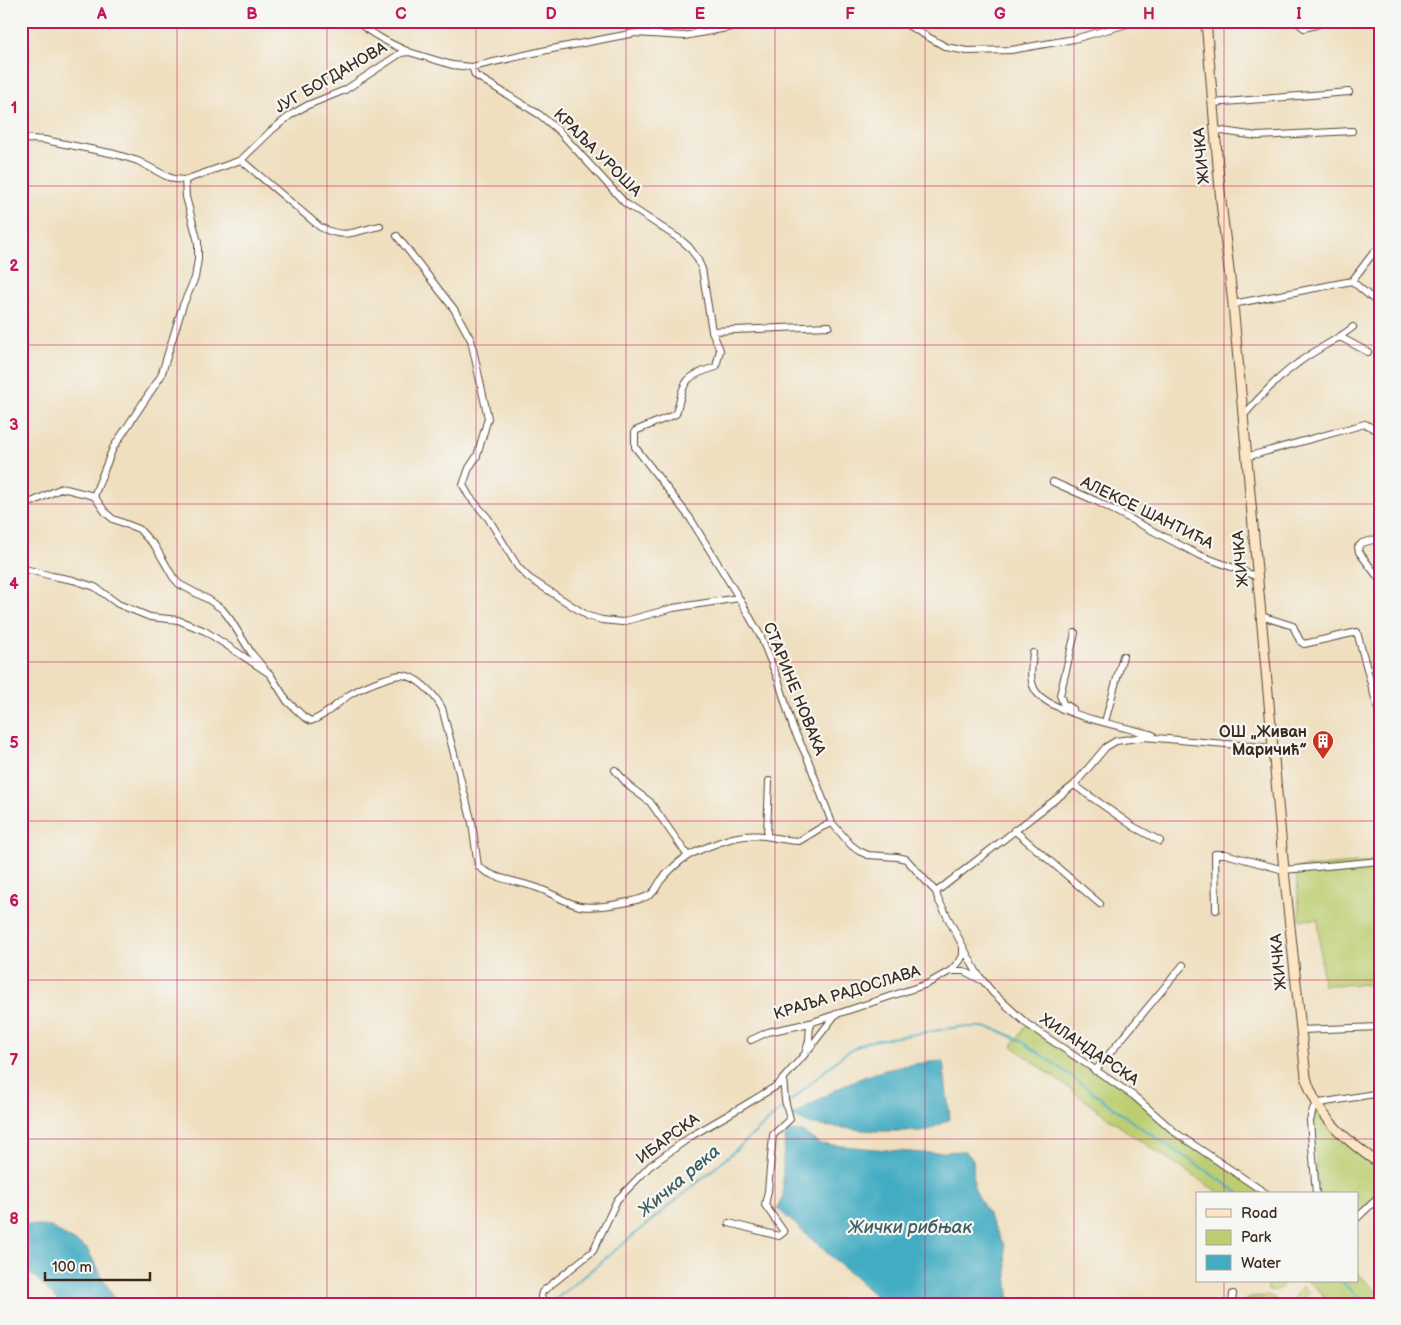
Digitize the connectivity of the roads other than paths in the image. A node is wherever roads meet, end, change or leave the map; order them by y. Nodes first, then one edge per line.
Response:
1 (357, 21) edge
2 (694, 21) edge
3 (764, 21) edge
4 (1138, 21) edge
5 (1206, 21) edge
6 (1296, 21) edge
7 (1326, 21) edge
8 (904, 22) edge
9 (699, 34) junction
10 (409, 52) junction
11 (472, 67) junction
12 (1349, 92) dead end
13 (1212, 103) junction
14 (1215, 130) junction
15 (1352, 131) dead end
16 (21, 140) edge
17 (241, 160) junction
18 (185, 180) junction
19 (380, 226) dead end
20 (397, 236) dead end
21 (1374, 252) dead end
22 (1352, 281) junction
23 (1233, 304) junction
24 (1380, 305) edge
25 (828, 326) dead end
26 (1353, 327) dead end
27 (712, 331) junction
28 (1340, 337) junction
29 (1368, 352) dead end
30 (1243, 416) junction
31 (1380, 432) edge
32 (1246, 457) junction
33 (1053, 482) dead end
34 (94, 496) junction
35 (21, 507) edge
36 (1380, 538) edge
37 (21, 568) edge
38 (1258, 577) junction
39 (1380, 580) edge
40 (739, 598) junction
41 (1261, 616) junction
42 (1075, 633) dead end
43 (1033, 653) dead end
44 (1123, 656) dead end
45 (270, 674) junction
46 (1380, 717) edge
47 (1106, 718) junction
48 (1129, 728) junction
49 (1164, 738) junction
50 (1273, 748) junction
51 (615, 770) dead end
52 (769, 781) dead end
53 (1074, 785) junction
54 (832, 823) junction
55 (1014, 830) junction
56 (767, 836) junction
57 (1160, 841) dead end
58 (688, 856) junction
59 (1380, 861) edge
60 (1284, 870) junction
61 (936, 892) junction
62 (1100, 904) dead end
63 (1216, 910) dead end
64 (963, 945) junction
65 (1183, 965) dead end
66 (950, 971) junction
67 (985, 982) junction
68 (836, 1014) junction
69 (810, 1022) junction
70 (1380, 1027) edge
71 (1300, 1030) junction
72 (751, 1040) dead end
73 (805, 1054) junction
74 (1095, 1070) junction
75 (783, 1079) junction
76 (1380, 1093) edge
77 (1317, 1104) junction
78 (1380, 1164) edge
79 (1264, 1192) edge
80 (1316, 1192) edge
81 (1380, 1196) edge
82 (1358, 1217) edge
83 (729, 1224) dead end
84 (1233, 1294) dead end
85 (545, 1303) edge
86 (1232, 1304) edge

1 - 10 street, ЈУГ БОГДАНОВА
2 - 9 street
3 - 9 street, ЈУГ БОГДАНОВА
4 - 8 street
5 - 13 main road, ЖИЧКА
6 - 7 street
9 - 11 street, ЈУГ БОГДАНОВА
10 - 11 street, ЈУГ БОГДАНОВА
10 - 17 street, ЈУГ БОГДАНОВА
11 - 27 street, КРАЉА УРОША
12 - 13 street
13 - 14 main road, ЖИЧКА
14 - 15 street
14 - 23 main road, ЖИЧКА
16 - 18 street
17 - 18 street, ЈУГ БОГДАНОВА
17 - 19 street
18 - 34 street
20 - 40 street
21 - 22 street
22 - 23 street
22 - 24 street
23 - 30 main road, ЖИЧКА
25 - 27 street
26 - 28 street
27 - 40 street, КРАЉА УРОША
28 - 29 street
28 - 30 street
30 - 32 main road, ЖИЧКА
31 - 32 street
32 - 38 main road, ЖИЧКА
33 - 38 street, АЛЕКСЕ ШАНТИЋА
34 - 35 street
34 - 45 street
36 - 39 street
37 - 45 street
38 - 41 main road, ЖИЧКА
40 - 54 street, СТАРИНЕ НОВАКА
41 - 46 street
41 - 50 main road, ЖИЧКА
42 - 47 street
43 - 48 street
44 - 47 street
45 - 58 street
47 - 48 street
48 - 49 street
49 - 50 street
49 - 53 street
50 - 60 main road, ЖИЧКА
51 - 58 street
52 - 56 street
53 - 55 street
53 - 57 street
54 - 56 street
54 - 61 street, СТАРИНЕ НОВАКА
55 - 61 street
55 - 62 street
56 - 58 street
59 - 60 street
60 - 63 street
60 - 71 main road, ЖИЧКА
61 - 64 street, ХИЛАНДАРСКА
64 - 66 street, КРАЉА РАДОСЛАВА
64 - 67 street, ХИЛАНДАРСКА
65 - 74 street
66 - 67 street
66 - 68 street, КРАЉА РАДОСЛАВА
67 - 74 street, ХИЛАНДАРСКА
68 - 69 street, КРАЉА РАДОСЛАВА
68 - 73 street, ИБАРСКА
69 - 72 street, КРАЉА РАДОСЛАВА
69 - 73 street
70 - 71 street
71 - 77 main road, ЖИЧКА
73 - 75 street, ИБАРСКА
74 - 79 street, ХИЛАНДАРСКА
75 - 83 street
75 - 85 street, ИБАРСКА
76 - 77 street
77 - 78 main road, ЖИЧКА
77 - 80 street
81 - 82 street
84 - 86 street

